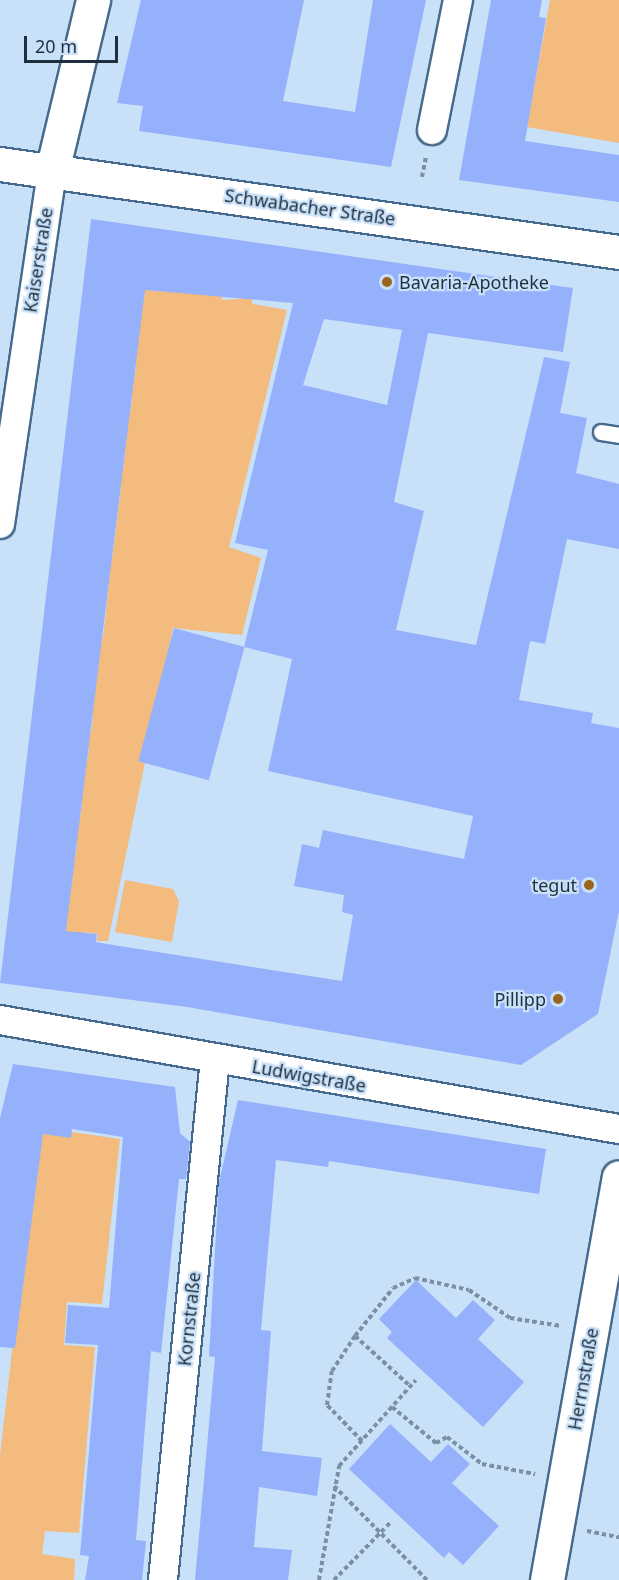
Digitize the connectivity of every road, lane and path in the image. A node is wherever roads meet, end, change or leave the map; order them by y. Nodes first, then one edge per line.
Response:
1 (93, 0) edge
2 (458, 0) edge
3 (432, 130) dead end
4 (0, 164) edge
5 (52, 171) junction
6 (619, 252) edge
7 (602, 432) dead end
8 (619, 435) edge
9 (2, 481) edge
10 (0, 524) edge
11 (0, 1020) edge
12 (215, 1059) junction
13 (619, 1129) edge
14 (619, 1177) edge
15 (591, 1331) junction
16 (356, 1336) junction
17 (416, 1380) dead end
18 (410, 1386) junction
19 (392, 1407) junction
20 (362, 1441) junction
21 (565, 1480) junction
22 (334, 1485) junction
23 (390, 1523) dead end
24 (381, 1532) junction
25 (163, 1580) edge
26 (319, 1580) edge
27 (334, 1580) edge
28 (427, 1580) edge
29 (547, 1580) edge

1 - 5 main road, Kaiserstraße
2 - 3 street
4 - 5 main road, Schwabacher Straße
5 - 6 main road, Schwabacher Straße
5 - 9 street, Kaiserstraße
7 - 8 lane
9 - 10 street, Kaiserstraße
11 - 12 street, Ludwigstraße
12 - 13 street, Ludwigstraße
12 - 25 street, Kornstraße
14 - 15 main road, Herrnstraße
15 - 16 path
15 - 21 main road, Herrnstraße
16 - 18 path
16 - 20 path
17 - 18 path
18 - 19 path
19 - 20 path
19 - 21 path
20 - 22 path
21 - 29 main road, Herrnstraße
22 - 24 path
22 - 26 path
23 - 24 path
24 - 27 path
24 - 28 path

